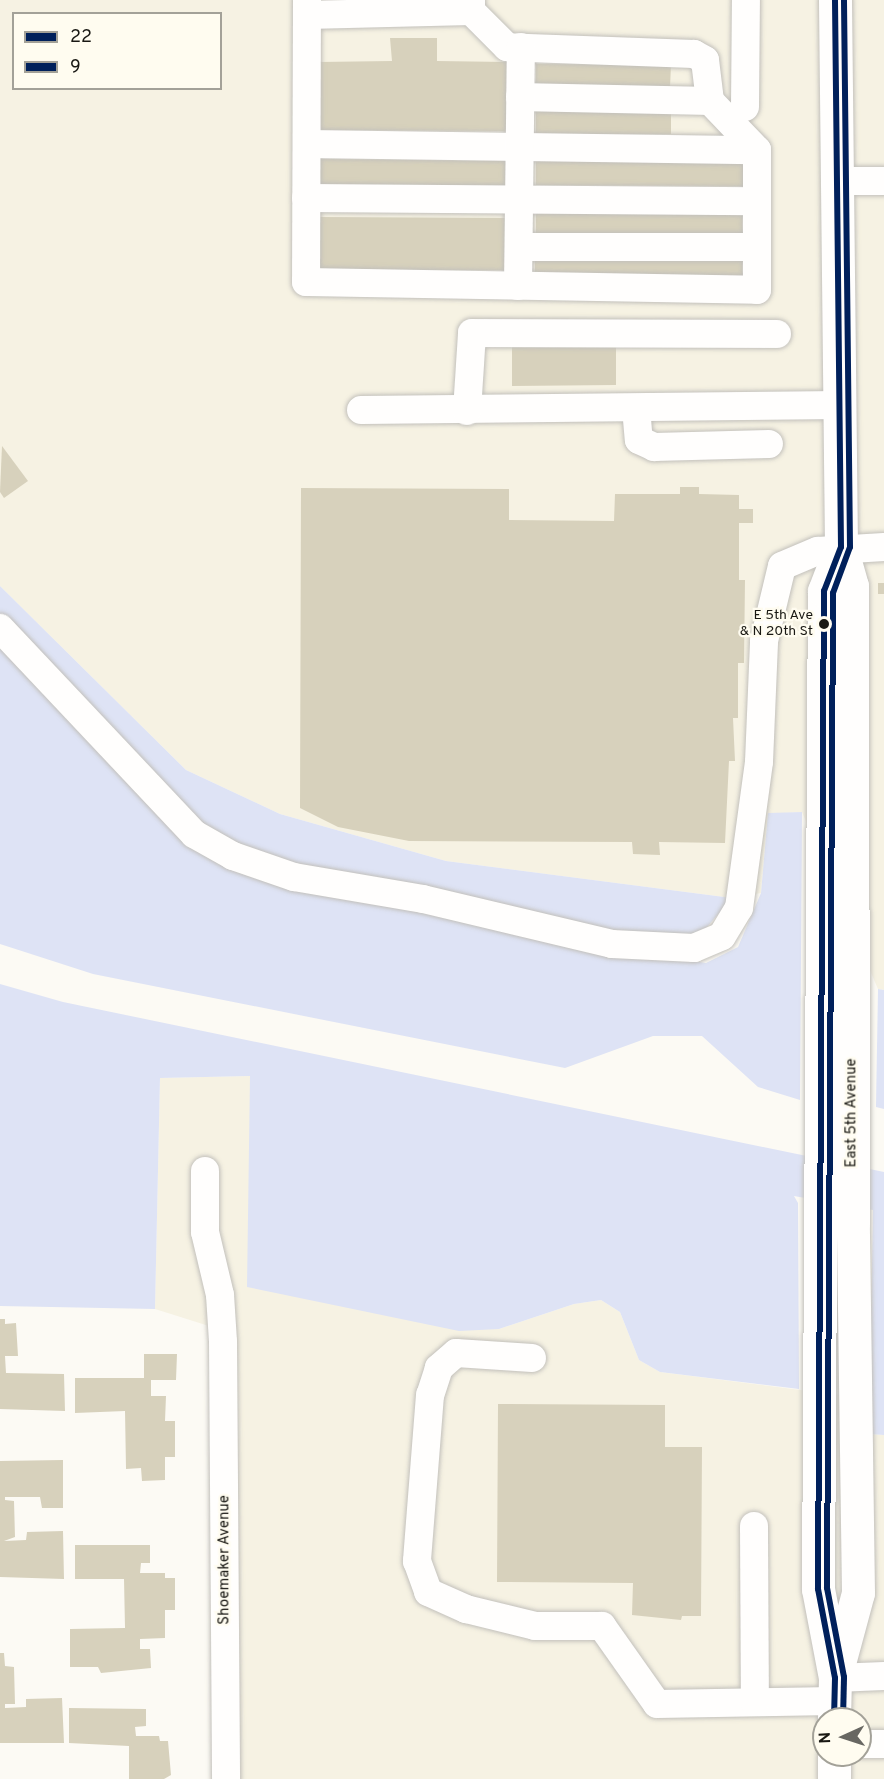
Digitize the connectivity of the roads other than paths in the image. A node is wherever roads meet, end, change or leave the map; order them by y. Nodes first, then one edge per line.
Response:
1 (746, 0) edge
2 (835, 0) edge
3 (471, 5) edge
4 (307, 8) edge
5 (520, 47) junction
6 (520, 96) junction
7 (710, 101) junction
8 (745, 107) dead end
9 (307, 144) junction
10 (520, 146) junction
11 (757, 150) junction
12 (838, 181) junction
13 (884, 181) edge
14 (519, 197) junction
15 (306, 198) junction
16 (757, 201) junction
17 (519, 247) junction
18 (757, 247) junction
19 (518, 286) junction
20 (777, 334) dead end
21 (840, 405) junction
22 (636, 408) junction
23 (362, 410) dead end
24 (468, 411) junction
25 (769, 444) dead end
26 (841, 547) junction
27 (884, 547) edge
28 (0, 627) edge
29 (205, 1172) dead end
30 (532, 1358) dead end
31 (754, 1526) dead end
32 (884, 1676) edge
33 (835, 1699) edge
34 (755, 1702) junction
35 (226, 1779) edge

1 - 8 street
2 - 12 main road, East 5th Avenue
3 - 4 street
3 - 5 street
4 - 9 street
5 - 6 street
5 - 7 street
6 - 7 street
6 - 10 street
7 - 11 street
9 - 10 street
9 - 15 street
10 - 11 street
10 - 14 street
11 - 16 street
12 - 13 street
12 - 21 main road, East 5th Avenue
14 - 15 street
14 - 16 street
14 - 17 street
15 - 19 street
16 - 18 street
17 - 18 street
17 - 19 street
18 - 19 street
20 - 24 street
21 - 22 street
21 - 26 main road, East 5th Avenue
22 - 24 street
22 - 25 street
23 - 24 street
26 - 27 street
26 - 28 street
26 - 33 main road, East 5th Avenue
29 - 35 street, Shoemaker Avenue
30 - 34 street
31 - 34 street
32 - 33 street
33 - 34 street

